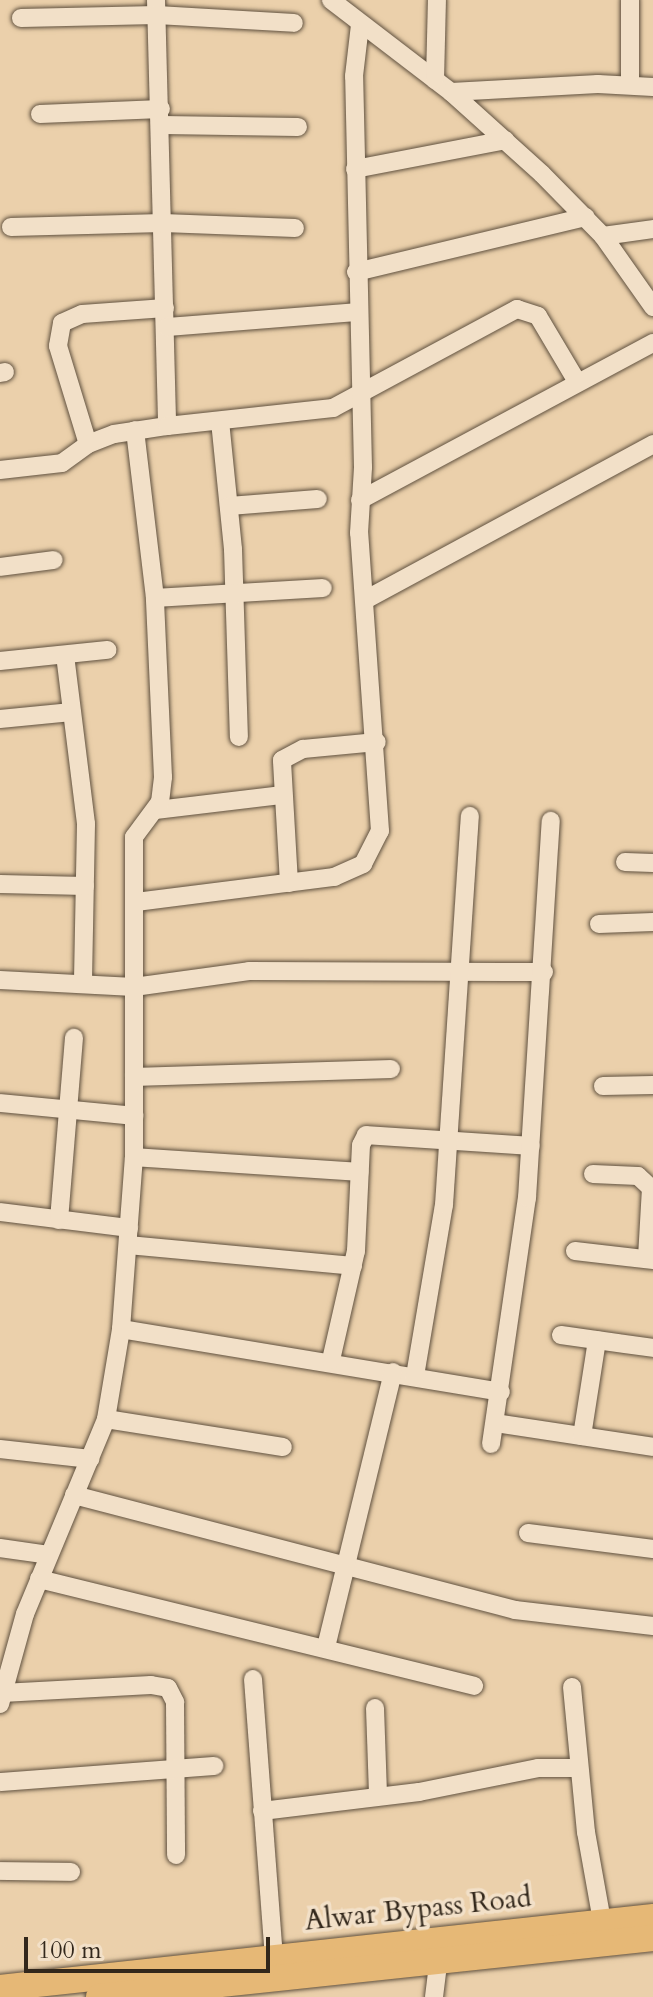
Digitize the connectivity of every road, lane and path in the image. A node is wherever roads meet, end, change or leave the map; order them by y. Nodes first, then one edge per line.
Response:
1 (437, 0) edge
2 (630, 0) edge
3 (339, 3) edge
4 (157, 8) edge
5 (21, 18) dead end
6 (294, 23) dead end
7 (360, 25) junction
8 (435, 80) junction
9 (630, 84) junction
10 (653, 87) edge
11 (451, 92) junction
12 (40, 114) dead end
13 (161, 117) junction
14 (298, 127) dead end
15 (505, 140) junction
16 (355, 169) junction
17 (585, 217) junction
18 (163, 223) junction
19 (11, 227) dead end
20 (295, 228) dead end
21 (653, 229) edge
22 (603, 236) junction
23 (356, 272) junction
24 (653, 307) edge
25 (165, 308) junction
26 (356, 312) junction
27 (167, 327) junction
28 (653, 343) edge
29 (576, 380) junction
30 (362, 394) junction
31 (220, 421) junction
32 (167, 426) junction
33 (135, 430) junction
34 (88, 444) junction
35 (653, 444) edge
36 (0, 470) edge
37 (318, 499) dead end
38 (360, 500) junction
39 (229, 506) junction
40 (54, 560) dead end
41 (0, 567) edge
42 (323, 588) dead end
43 (235, 593) junction
44 (155, 598) junction
45 (365, 600) junction
46 (107, 650) dead end
47 (65, 655) junction
48 (0, 661) edge
49 (72, 712) junction
50 (0, 719) edge
51 (239, 737) dead end
52 (377, 742) junction
53 (282, 795) junction
54 (156, 810) junction
55 (470, 816) dead end
56 (551, 821) dead end
57 (625, 862) dead end
58 (653, 863) edge
59 (289, 883) junction
60 (0, 884) edge
61 (85, 886) junction
62 (136, 902) junction
63 (653, 922) edge
64 (599, 924) dead end
65 (458, 971) junction
66 (544, 972) junction
67 (0, 980) edge
68 (83, 984) junction
69 (134, 987) junction
70 (74, 1038) dead end
71 (391, 1069) dead end
72 (134, 1077) junction
73 (653, 1085) edge
74 (603, 1086) dead end
75 (0, 1103) edge
76 (68, 1108) junction
77 (134, 1116) junction
78 (450, 1138) junction
79 (531, 1146) junction
80 (134, 1157) junction
81 (360, 1172) junction
82 (593, 1174) dead end
83 (653, 1200) edge
84 (0, 1212) edge
85 (59, 1220) junction
86 (128, 1236) junction
87 (575, 1251) dead end
88 (650, 1258) edge
89 (353, 1266) junction
90 (121, 1329) junction
91 (561, 1335) dead end
92 (597, 1340) junction
93 (653, 1348) edge
94 (331, 1360) junction
95 (393, 1372) junction
96 (415, 1376) junction
97 (501, 1392) junction
98 (106, 1419) junction
99 (495, 1423) junction
100 (582, 1436) junction
101 (491, 1444) dead end
102 (283, 1447) dead end
103 (653, 1447) edge
104 (0, 1449) edge
105 (90, 1459) junction
106 (74, 1495) junction
107 (528, 1533) dead end
108 (0, 1548) edge
109 (653, 1549) edge
110 (49, 1555) junction
111 (347, 1570) junction
112 (39, 1579) junction
113 (653, 1626) edge
114 (326, 1647) junction
115 (8, 1648) edge
116 (253, 1679) dead end
117 (474, 1686) dead end
118 (572, 1687) dead end
119 (1, 1698) edge
120 (375, 1708) dead end
121 (214, 1766) dead end
122 (174, 1767) junction
123 (579, 1768) junction
124 (0, 1782) edge
125 (378, 1796) junction
126 (262, 1811) junction
127 (176, 1855) dead end
128 (0, 1871) edge
129 (71, 1872) dead end
130 (653, 1917) edge
131 (602, 1921) junction
132 (653, 1938) edge
133 (274, 1956) junction
134 (439, 1959) junction
135 (0, 1988) edge
136 (99, 1997) edge
137 (434, 1997) edge

1 - 8 street
2 - 9 street
3 - 7 street
4 - 5 street
4 - 6 street
4 - 13 street
7 - 8 street
7 - 16 street
8 - 11 street
9 - 10 street
9 - 11 street
11 - 15 street
12 - 13 street
13 - 14 street
13 - 18 street
15 - 16 street
15 - 17 street
16 - 23 street
17 - 22 street
17 - 23 street
18 - 19 street
18 - 20 street
18 - 25 street
21 - 22 street
22 - 24 street
23 - 26 street
25 - 27 street
25 - 34 street
26 - 27 street
26 - 30 street
27 - 32 street
28 - 29 street
29 - 30 street
29 - 38 street
30 - 31 street
30 - 38 street
31 - 32 street
31 - 39 street
32 - 33 street
33 - 34 street
33 - 44 street
34 - 36 street
35 - 45 street
37 - 39 street
38 - 45 street
39 - 43 street
40 - 41 street
42 - 43 street
43 - 44 street
43 - 51 street
44 - 54 street
45 - 52 street
46 - 47 street
47 - 48 street
47 - 49 street
49 - 50 street
49 - 61 street
52 - 53 street
52 - 59 street
53 - 54 street
53 - 59 street
54 - 62 street
55 - 65 street
56 - 66 street
57 - 58 street
59 - 62 street
60 - 61 street
61 - 68 street
62 - 69 street
63 - 64 street
65 - 66 street
65 - 69 street
65 - 78 street
66 - 79 street
67 - 68 street
68 - 69 street
69 - 72 street
70 - 76 street
71 - 72 street
72 - 77 street
73 - 74 street
75 - 76 street
76 - 77 street
76 - 85 street
77 - 80 street
78 - 79 street
78 - 81 street
78 - 96 street
79 - 97 street
80 - 81 street
80 - 86 street
81 - 89 street
82 - 83 street
83 - 88 street
84 - 85 street
85 - 86 street
86 - 89 street
86 - 90 street
87 - 88 street
89 - 94 street
90 - 94 street
90 - 98 street
91 - 92 street
92 - 93 street
92 - 100 street
94 - 95 street
95 - 96 street
95 - 111 street
96 - 97 street
97 - 99 street
98 - 102 street
98 - 105 street
99 - 100 street
99 - 101 street
100 - 103 street
104 - 105 street
105 - 106 street
106 - 110 street
106 - 111 street
107 - 109 street
108 - 110 street
110 - 112 street
111 - 113 street
111 - 114 street
112 - 114 street
112 - 115 street
114 - 117 street
115 - 119 street
116 - 126 street
118 - 123 street
119 - 122 street
120 - 125 street
121 - 122 street
122 - 124 street
122 - 127 street
123 - 125 street
123 - 131 street
125 - 126 street
126 - 133 street
128 - 129 street
130 - 131 main road, Alwar Bypass Road
131 - 133 main road, Alwar Bypass Road
132 - 134 main road, Alwar Bypass Road
133 - 135 main road, Alwar Bypass Road
134 - 136 main road, Alwar Bypass Road
134 - 137 street

